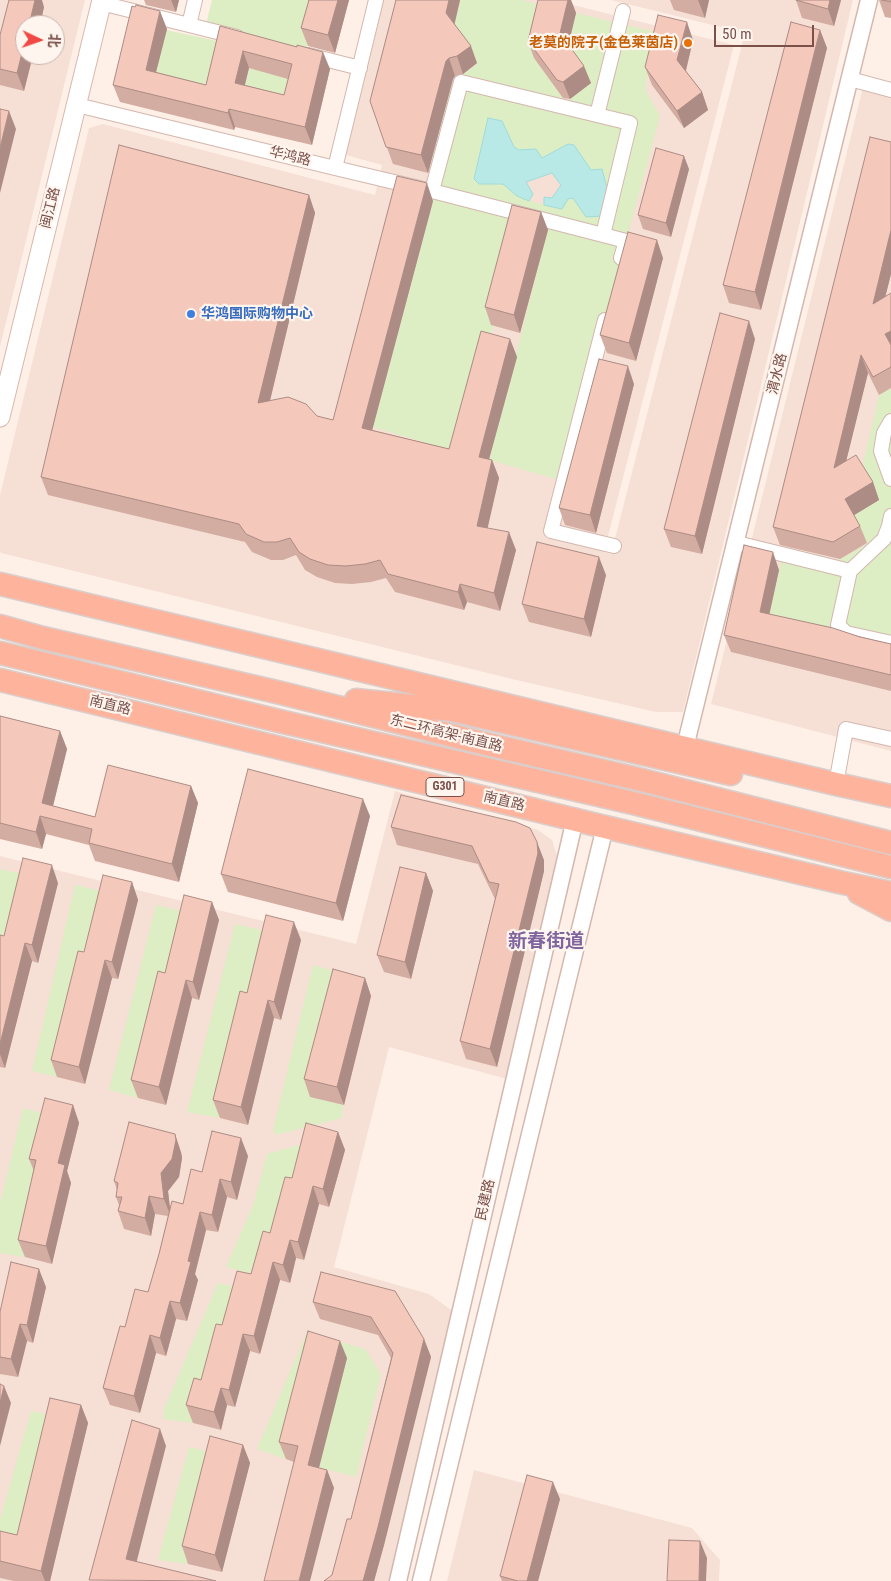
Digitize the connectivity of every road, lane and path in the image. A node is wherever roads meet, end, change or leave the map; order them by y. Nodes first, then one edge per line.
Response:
1 (195, 0) edge
2 (376, 0) edge
3 (869, 0) edge
4 (98, 1) edge
5 (623, 11) dead end
6 (190, 25) junction
7 (251, 40) edge
8 (296, 52) edge
9 (360, 68) junction
10 (850, 79) junction
11 (891, 90) edge
12 (77, 105) junction
13 (597, 115) junction
14 (335, 168) junction
15 (432, 191) junction
16 (602, 235) junction
17 (617, 274) edge
18 (608, 311) edge
19 (0, 371) edge
20 (0, 417) edge
21 (891, 421) edge
22 (891, 479) edge
23 (891, 516) edge
24 (736, 543) junction
25 (614, 546) dead end
26 (850, 571) junction
27 (0, 584) edge
28 (0, 626) edge
29 (891, 643) edge
30 (0, 653) edge
31 (0, 680) edge
32 (281, 693) junction
33 (279, 721) junction
34 (891, 739) edge
35 (685, 747) junction
36 (836, 784) junction
37 (891, 796) edge
38 (891, 810) edge
39 (575, 819) junction
40 (605, 827) junction
41 (891, 843) edge
42 (891, 867) edge
43 (839, 882) junction
44 (891, 888) edge
45 (891, 893) edge
46 (891, 910) edge
47 (398, 1581) edge
48 (421, 1581) edge

1 - 6 street
2 - 9 street
3 - 10 street, 渭水路
4 - 6 street
4 - 12 main road, 闽江路
4 - 19 main road, 闽江路
5 - 13 street
6 - 7 street
8 - 9 street
9 - 14 street
10 - 11 street
10 - 24 street, 渭水路
12 - 14 street, 华鸿路
12 - 20 main road, 闽江路
13 - 15 street
13 - 16 street
14 - 15 street, 华鸿路
15 - 16 street, 华鸿路
16 - 17 street, 华鸿路
18 - 25 street
21 - 22 street
23 - 26 street
24 - 26 street
24 - 35 street, 渭水路
26 - 29 street
27 - 35 highway
28 - 32 highway, 东二环高架-南直路
30 - 33 highway, 东二环高架-南直路
31 - 39 highway, 南直路 / G301
32 - 38 highway
32 - 41 highway, 东二环高架-南直路
33 - 42 highway, 东二环高架-南直路
33 - 44 highway
34 - 36 street
35 - 36 highway
36 - 37 highway
39 - 40 highway, 南直路 / G301
39 - 47 street, 民建路
40 - 43 highway, 南直路 / G301
40 - 48 street, 民建路
43 - 45 highway, 南直路 / G301
43 - 46 highway

